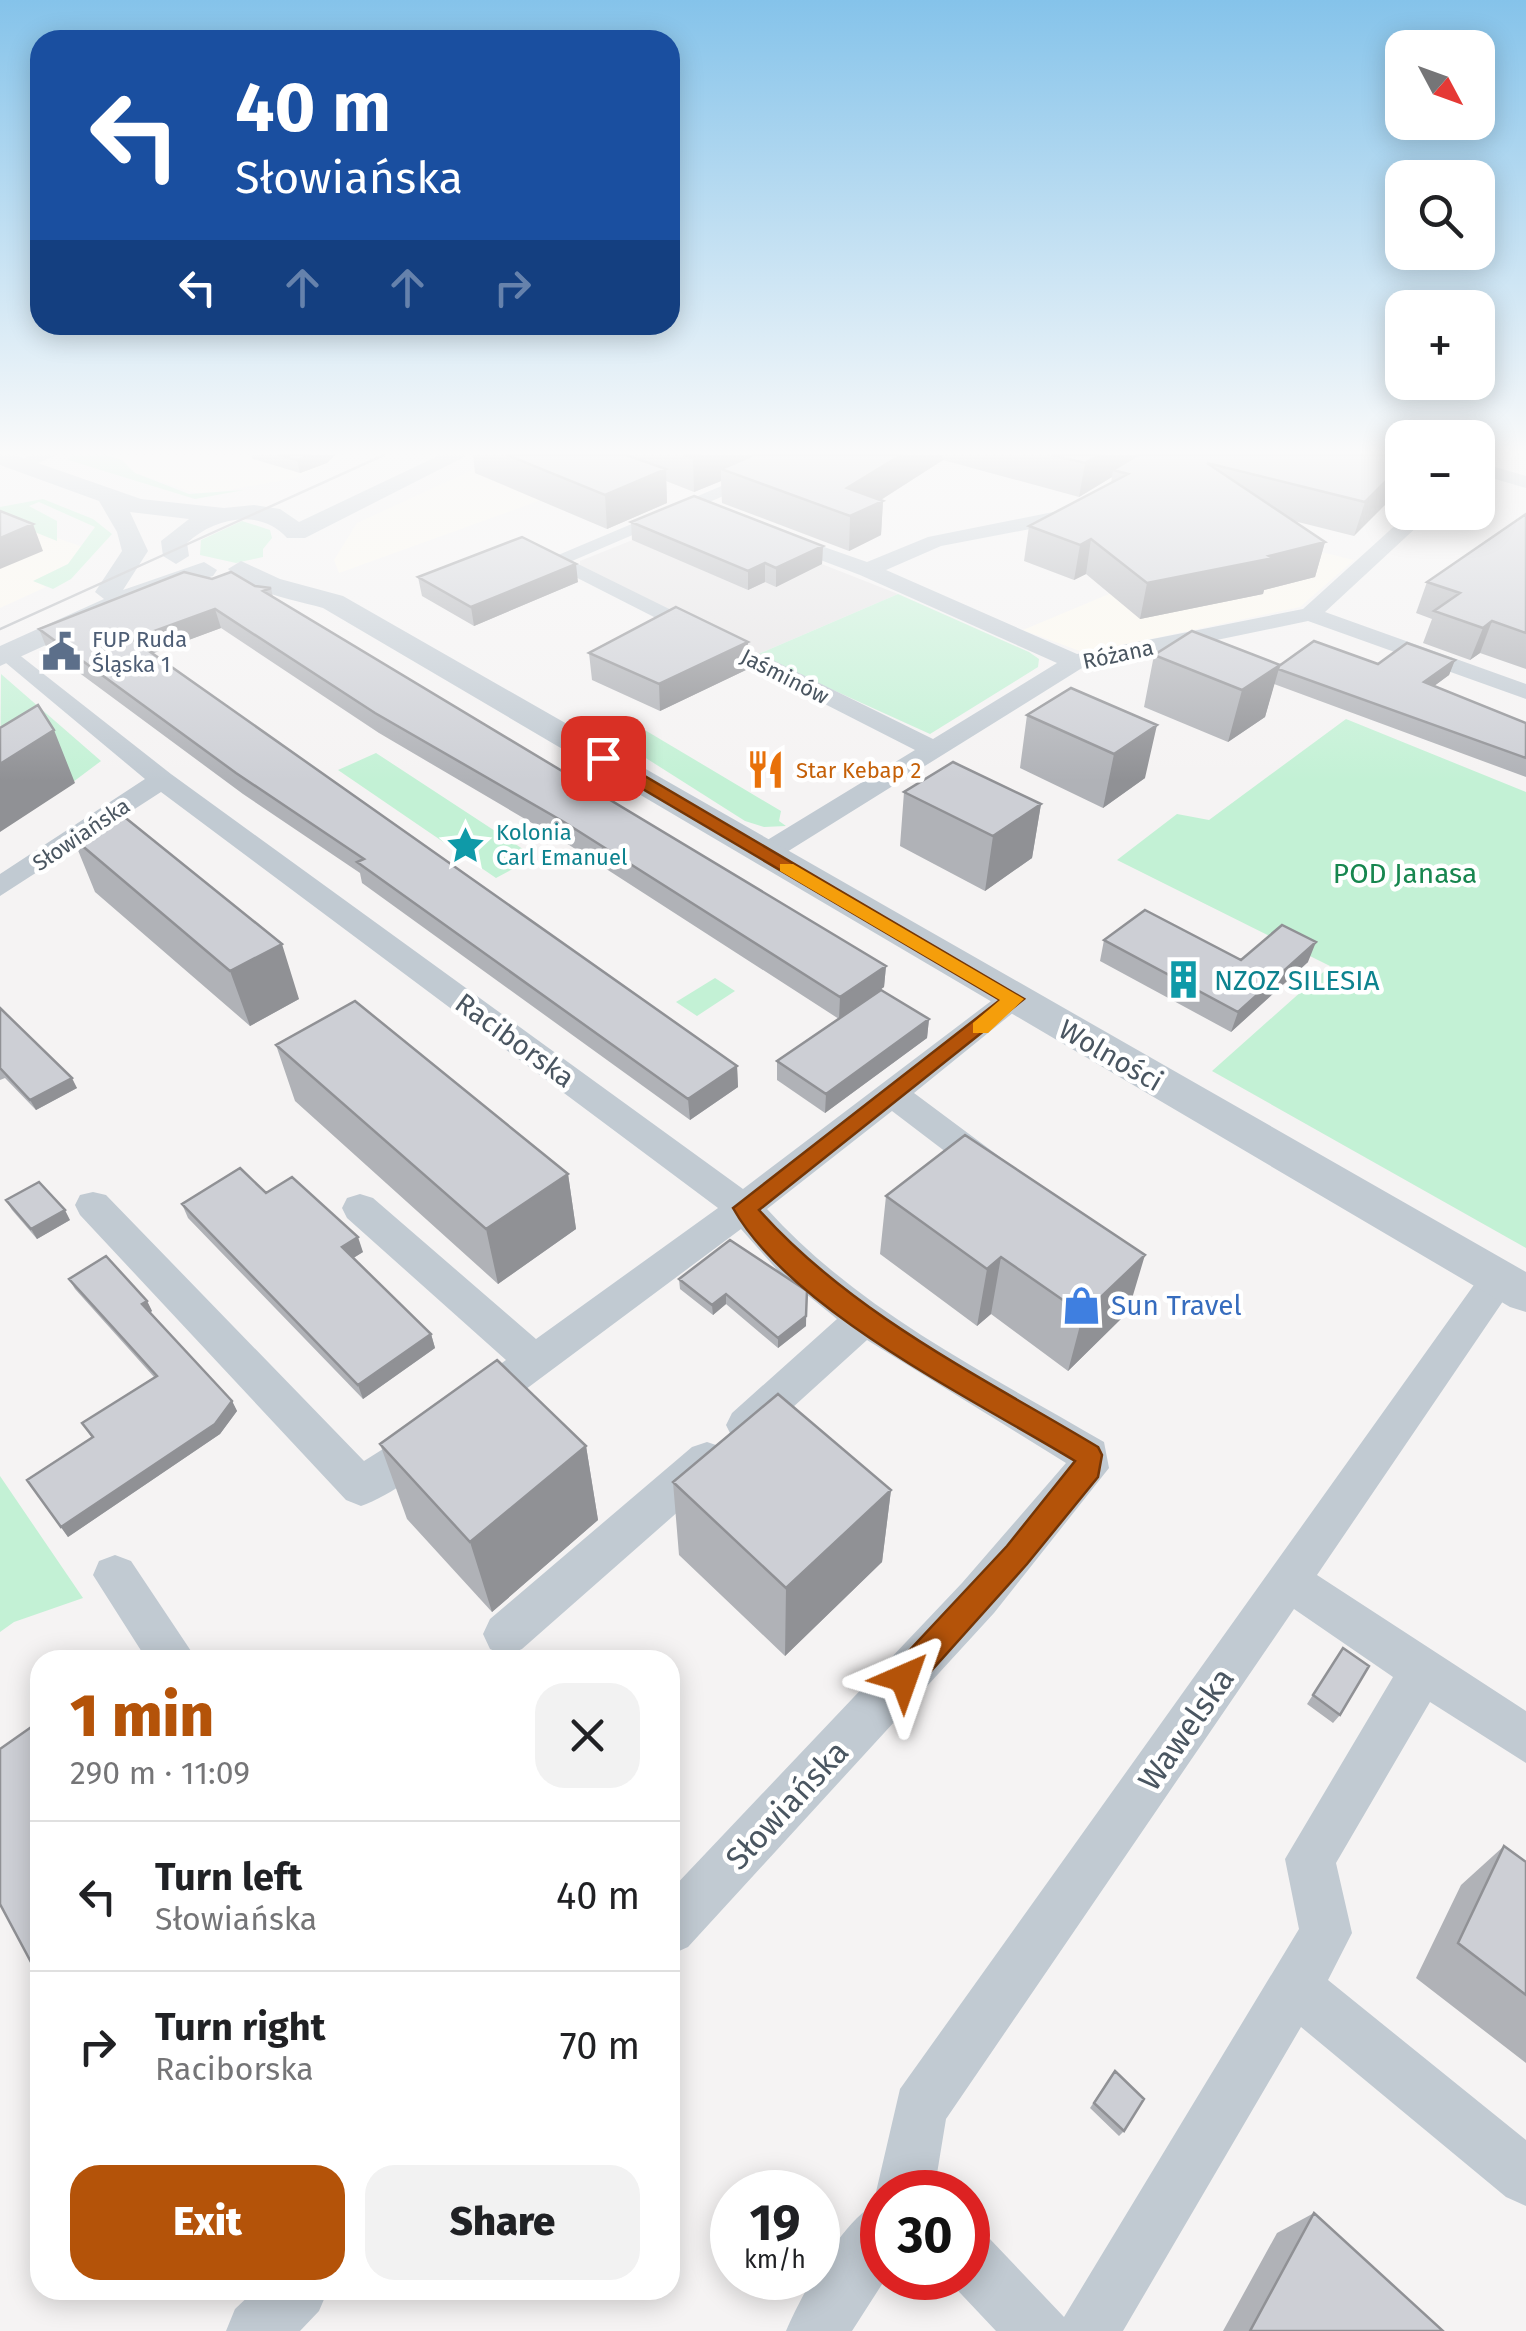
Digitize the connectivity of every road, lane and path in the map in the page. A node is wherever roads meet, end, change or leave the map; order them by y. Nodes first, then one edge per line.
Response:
1 (127, 564) edge
2 (151, 564) edge
3 (196, 564) edge
4 (251, 564) edge
5 (302, 564) edge
6 (563, 564) edge
7 (851, 564) edge
8 (882, 564) edge
9 (1366, 564) edge
10 (240, 569) junction
11 (204, 570) junction
12 (868, 570) junction
13 (108, 592) junction
14 (334, 602) junction
15 (1310, 614) junction
16 (7, 653) edge
17 (1075, 662) junction
18 (1526, 692) edge
19 (934, 750) junction
20 (162, 780) junction
21 (764, 854) junction
22 (0, 887) edge
23 (1014, 999) junction
24 (893, 1096) junction
25 (1016, 1186) edge
26 (94, 1205) dead end
27 (360, 1208) dead end
28 (744, 1208) junction
29 (1512, 1286) edge
30 (864, 1319) junction
31 (535, 1362) junction
32 (115, 1575) dead end
33 (1289, 1581) junction
34 (506, 1634) dead end
35 (167, 1650) edge
36 (1424, 1669) junction
37 (1526, 1739) edge
38 (680, 1919) edge
39 (1295, 1987) junction
40 (909, 2170) edge
41 (1526, 2178) edge
42 (860, 2264) edge
43 (990, 2281) edge
44 (288, 2300) edge
45 (258, 2331) edge
46 (817, 2331) edge
47 (1039, 2331) edge
48 (1089, 2331) edge

1 - 13 street
2 - 13 street
3 - 11 street
4 - 10 street
5 - 14 street, Wolności
6 - 19 street, Jaśminów
7 - 12 street
8 - 12 street
9 - 15 street
10 - 11 street
10 - 14 street, Wolności
11 - 16 street
12 - 17 street
13 - 16 street
14 - 21 street, Wolności
15 - 17 street, Różana
15 - 18 street
16 - 20 street, Raciborska
17 - 19 street, Różana
19 - 21 street, Różana
20 - 22 street, Słowiańska
20 - 28 street, Raciborska
21 - 23 street, Wolności
23 - 24 street
23 - 29 street, Wolności
24 - 25 street
24 - 28 street
26 - 31 street
27 - 31 street
28 - 30 street, Słowiańska
28 - 31 street
29 - 33 street, Wawelska
30 - 34 street
30 - 38 street, Słowiańska
32 - 35 street
33 - 36 street
33 - 40 street, Wawelska
36 - 37 street
36 - 39 street
39 - 41 street
39 - 48 street
42 - 46 street
43 - 47 street
44 - 45 street

